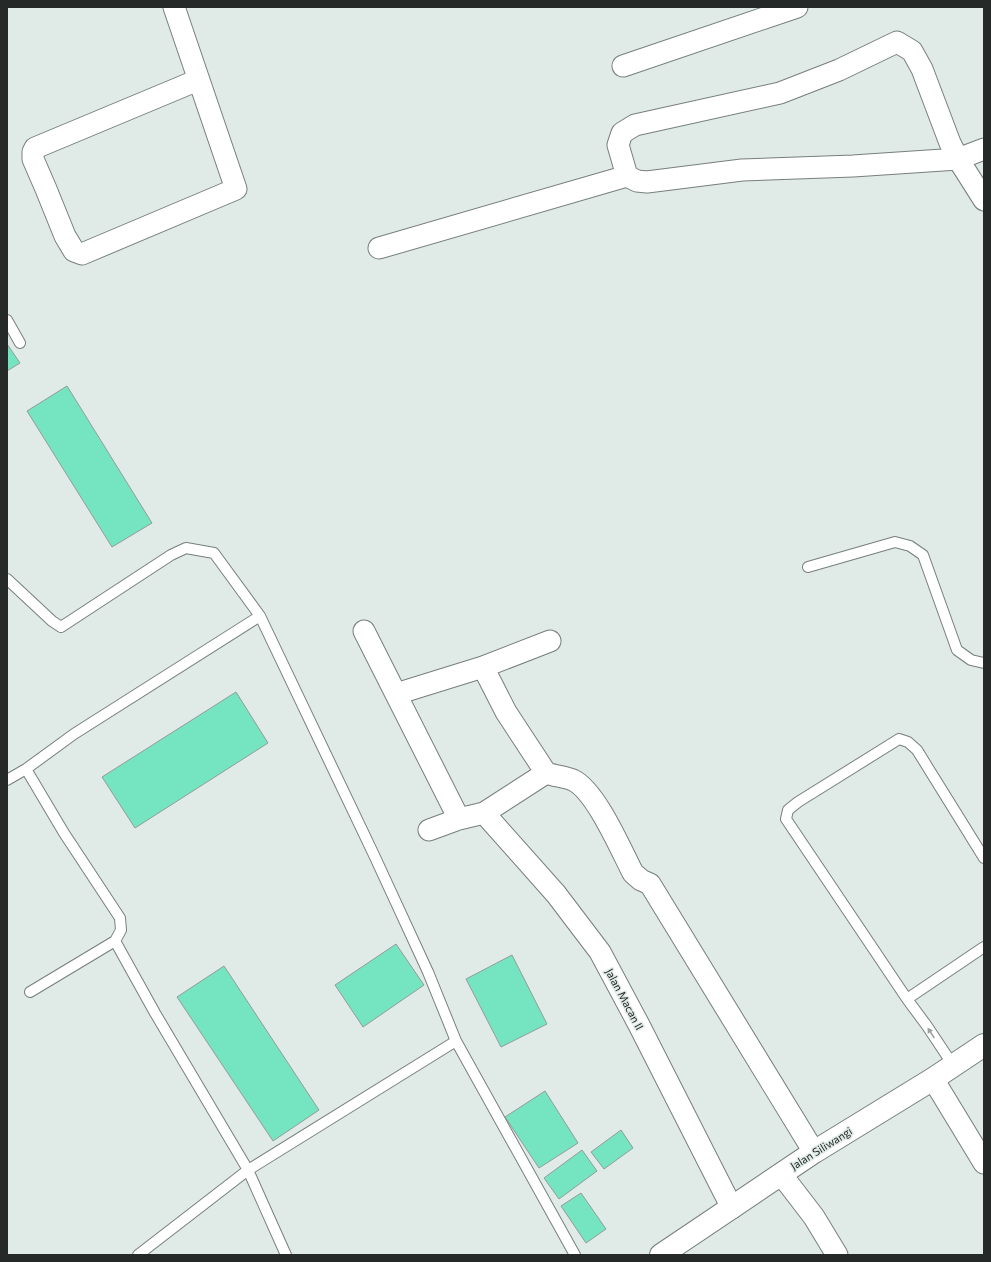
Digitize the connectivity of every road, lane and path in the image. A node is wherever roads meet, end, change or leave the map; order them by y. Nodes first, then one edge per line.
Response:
1 (174, 7) edge
2 (797, 7) edge
3 (623, 66) dead end
4 (198, 80) junction
5 (984, 149) edge
6 (958, 159) junction
7 (627, 176) junction
8 (984, 200) edge
9 (379, 248) dead end
10 (7, 320) edge
11 (20, 343) dead end
12 (808, 567) dead end
13 (7, 579) edge
14 (260, 616) junction
15 (364, 631) dead end
16 (550, 641) dead end
17 (984, 662) edge
18 (483, 667) junction
19 (396, 694) junction
20 (26, 769) junction
21 (546, 774) junction
22 (7, 780) edge
23 (484, 813) junction
24 (459, 819) junction
25 (429, 830) dead end
26 (984, 858) edge
27 (115, 941) junction
28 (984, 947) edge
29 (30, 992) dead end
30 (906, 999) junction
31 (456, 1040) junction
32 (984, 1045) edge
33 (953, 1065) junction
34 (933, 1079) junction
35 (814, 1152) junction
36 (984, 1163) edge
37 (248, 1170) junction
38 (781, 1174) junction
39 (732, 1208) junction
40 (138, 1255) edge
41 (286, 1255) edge
42 (575, 1255) edge
43 (661, 1255) edge
44 (837, 1255) edge

1 - 4 street
2 - 3 street
4 - 4 street
5 - 6 street
6 - 7 street
6 - 7 street
6 - 8 street
7 - 9 street
10 - 11 lane
12 - 17 lane
13 - 14 lane
14 - 20 lane
14 - 31 lane
15 - 19 street
16 - 18 street
18 - 19 street
18 - 21 street
19 - 24 street
20 - 22 lane
20 - 27 lane
21 - 23 street
21 - 35 street
23 - 24 street
23 - 39 street, Jalan Macan II
24 - 25 street
26 - 30 lane
27 - 29 lane
27 - 37 lane
28 - 30 lane
33 -> 30 lane
31 - 37 lane
31 - 42 lane
32 - 33 street, Jalan Siliwangi
33 - 34 street, Jalan Siliwangi
34 - 35 street, Jalan Siliwangi
34 - 36 street
35 - 38 street, Jalan Siliwangi
37 - 40 lane
37 - 41 lane
38 - 39 street, Jalan Siliwangi
38 - 44 street
39 - 43 street, Jalan Siliwangi

